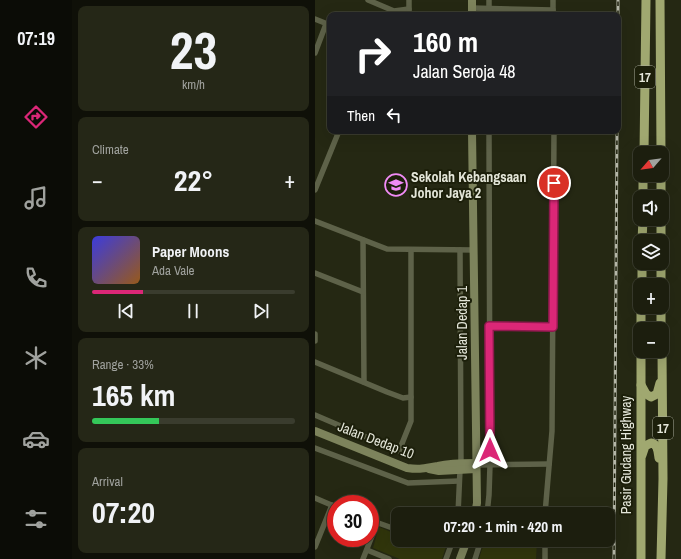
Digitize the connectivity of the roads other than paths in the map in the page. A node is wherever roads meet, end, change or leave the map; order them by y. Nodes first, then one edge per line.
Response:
1 (370, 0) edge
2 (409, 0) edge
3 (489, 0) edge
4 (553, 0) edge
5 (646, 0) edge
6 (660, 0) edge
7 (472, 8) edge
8 (489, 8) junction
9 (409, 12) edge
10 (489, 12) edge
11 (540, 12) edge
12 (553, 12) edge
13 (315, 19) edge
14 (327, 24) edge
15 (327, 26) edge
16 (315, 53) edge
17 (338, 134) edge
18 (473, 134) edge
19 (489, 134) edge
20 (554, 134) edge
21 (644, 146) edge
22 (661, 146) edge
23 (315, 190) edge
24 (315, 221) edge
25 (363, 240) junction
26 (411, 250) junction
27 (460, 250) junction
28 (474, 250) junction
29 (315, 273) edge
30 (363, 292) junction
31 (489, 326) junction
32 (553, 327) junction
33 (315, 334) edge
34 (315, 341) edge
35 (641, 358) edge
36 (662, 358) edge
37 (315, 362) edge
38 (663, 376) junction
39 (364, 382) junction
40 (640, 382) junction
41 (411, 397) junction
42 (315, 415) edge
43 (315, 431) edge
44 (315, 448) edge
45 (640, 462) junction
46 (549, 464) junction
47 (490, 465) junction
48 (476, 466) junction
49 (460, 467) junction
50 (663, 479) junction
51 (459, 481) junction
52 (315, 498) edge
53 (327, 503) edge
54 (458, 507) edge
55 (476, 507) edge
56 (488, 507) edge
57 (546, 507) edge
58 (327, 521) edge
59 (379, 524) edge
60 (391, 528) edge
61 (315, 547) edge
62 (368, 547) edge
63 (450, 547) edge
64 (464, 547) edge
65 (479, 547) edge
66 (545, 547) edge
67 (367, 550) junction
68 (363, 559) edge
69 (389, 559) edge
70 (446, 559) edge
71 (460, 559) edge
72 (475, 559) edge
73 (545, 559) edge
74 (641, 559) edge
75 (661, 559) edge

1 - 9 street
2 - 9 street
3 - 8 street
4 - 12 street
5 - 21 highway, 17
6 - 22 highway, 17
7 - 8 street
8 - 10 street
8 - 11 street
13 - 14 street
15 - 16 street
17 - 23 street
18 - 28 main road, Jalan Dedap 1
19 - 31 street
20 - 32 street
24 - 25 street
25 - 26 street
25 - 30 street
26 - 27 street
26 - 41 street
27 - 28 street
27 - 49 street
28 - 48 main road, Jalan Dedap 1
29 - 30 street
30 - 39 street
31 - 32 street
31 - 47 street
32 - 46 street
33 - 34 street
35 - 40 highway, Pasir Gudang Highway / 17
36 - 38 highway, 17
37 - 39 street
38 - 40 highway
38 - 50 highway, 17
39 - 41 street
40 - 45 highway, Pasir Gudang Highway / 17
41 - 42 street
43 - 49 main road, Jalan Dedap 10
44 - 51 street
45 - 50 highway
45 - 74 highway, Pasir Gudang Highway / 17
46 - 47 street
46 - 57 street
47 - 48 street
47 - 56 street
48 - 49 main road, Jalan Dedap 10
48 - 55 main road, Jalan Dedap 1
49 - 51 street
50 - 75 highway, 17
51 - 54 street
52 - 53 street
58 - 61 street
59 - 60 street
62 - 67 street
63 - 70 street
64 - 71 main road
65 - 72 street
66 - 73 street
67 - 68 street
67 - 69 street

